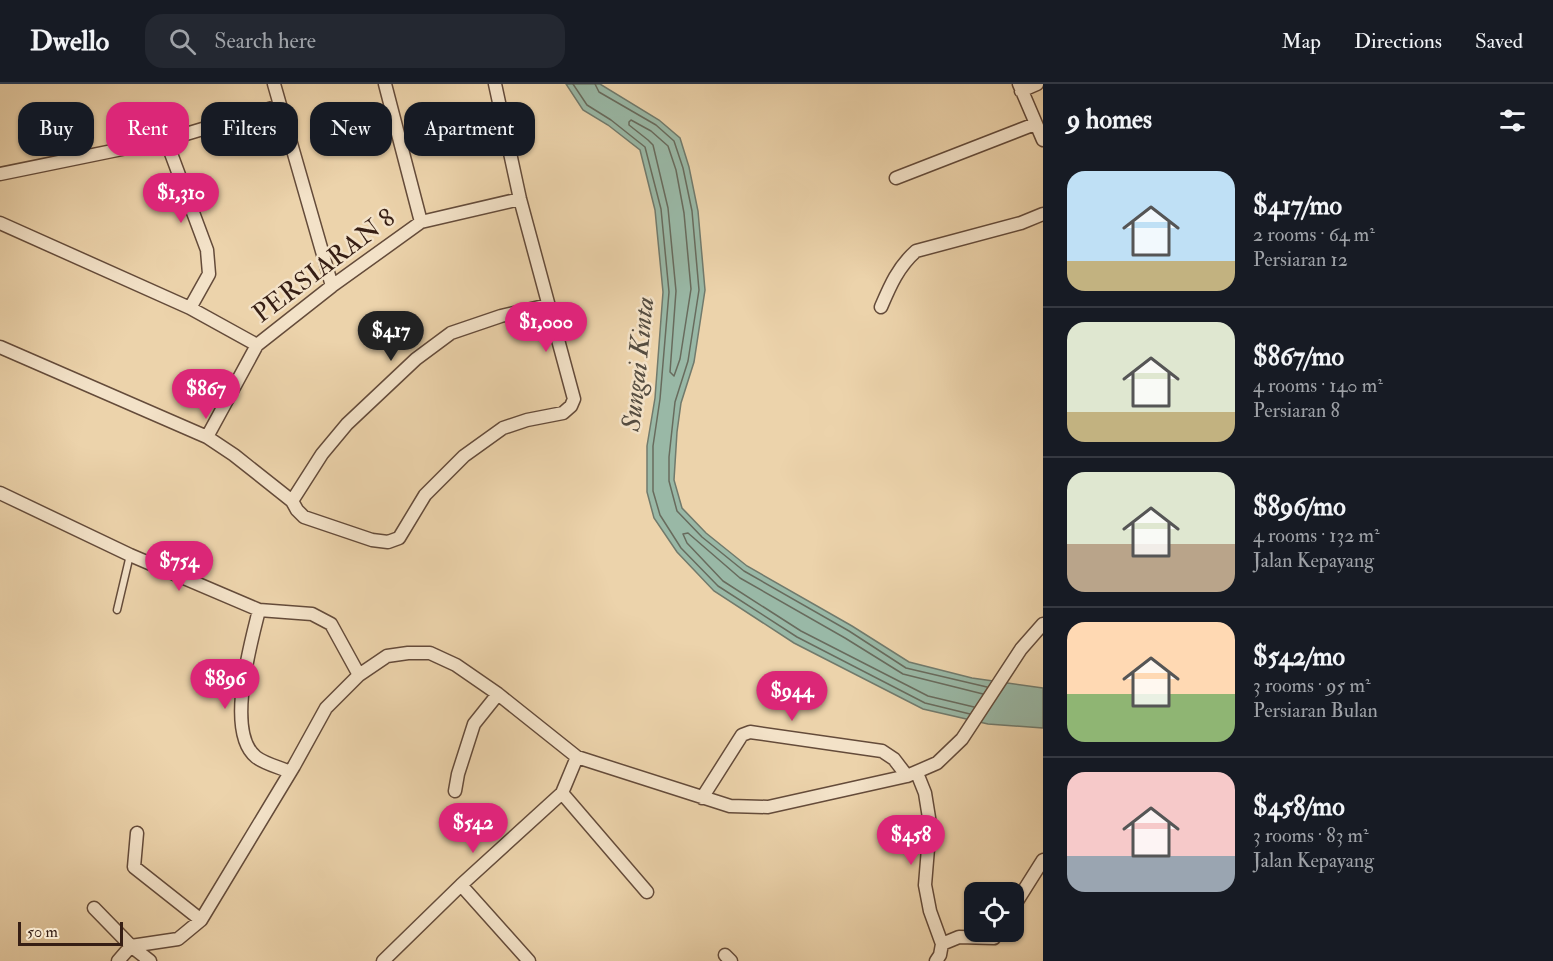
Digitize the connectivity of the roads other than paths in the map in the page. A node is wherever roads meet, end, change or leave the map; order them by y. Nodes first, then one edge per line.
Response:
1 (274, 84) edge
2 (385, 84) edge
3 (495, 84) edge
4 (1037, 84) edge
5 (1020, 87) edge
6 (278, 102) edge
7 (1035, 124) junction
8 (1043, 140) edge
9 (106, 152) edge
10 (172, 156) edge
11 (294, 156) edge
12 (0, 174) edge
13 (896, 178) dead end
14 (520, 199) junction
15 (1043, 214) edge
16 (421, 222) junction
17 (0, 223) edge
18 (332, 286) junction
19 (548, 305) junction
20 (880, 307) dead end
21 (190, 308) junction
22 (257, 345) junction
23 (0, 347) edge
24 (207, 437) junction
25 (0, 493) edge
26 (292, 501) junction
27 (130, 555) junction
28 (117, 610) dead end
29 (259, 610) junction
30 (1043, 624) edge
31 (359, 675) junction
32 (498, 694) junction
33 (577, 757) junction
34 (290, 772) junction
35 (912, 774) junction
36 (455, 791) dead end
37 (562, 793) junction
38 (702, 798) junction
39 (136, 833) dead end
40 (1043, 860) edge
41 (461, 885) junction
42 (1024, 890) edge
43 (647, 892) dead end
44 (94, 908) dead end
45 (201, 920) junction
46 (964, 937) edge
47 (942, 944) junction
48 (131, 946) junction
49 (118, 961) edge
50 (150, 961) edge
51 (383, 961) edge
52 (529, 961) edge
53 (936, 961) edge

1 - 6 street
2 - 16 street
3 - 14 street
4 - 5 street
5 - 7 street
7 - 8 street
7 - 13 street
9 - 12 street
10 - 21 street
11 - 18 street
14 - 16 street, PERSIARAN 8
14 - 19 street
15 - 20 street
16 - 18 street, PERSIARAN 8
17 - 21 street
18 - 22 street, PERSIARAN 8
19 - 26 street
19 - 26 street
21 - 22 street
22 - 24 street, PERSIARAN 8
23 - 24 street
24 - 26 street
25 - 27 street
27 - 28 lane
27 - 29 street
29 - 31 street
29 - 34 street
30 - 35 street
31 - 32 street
31 - 34 street
32 - 33 street
32 - 36 street
33 - 37 street
33 - 38 street
34 - 45 street
35 - 38 street
35 - 38 street
35 - 47 street
37 - 41 street
37 - 43 street
39 - 45 street
40 - 42 street
41 - 51 street
41 - 52 street
44 - 48 street
45 - 48 street
46 - 47 street
47 - 53 street
48 - 49 street
48 - 50 street

